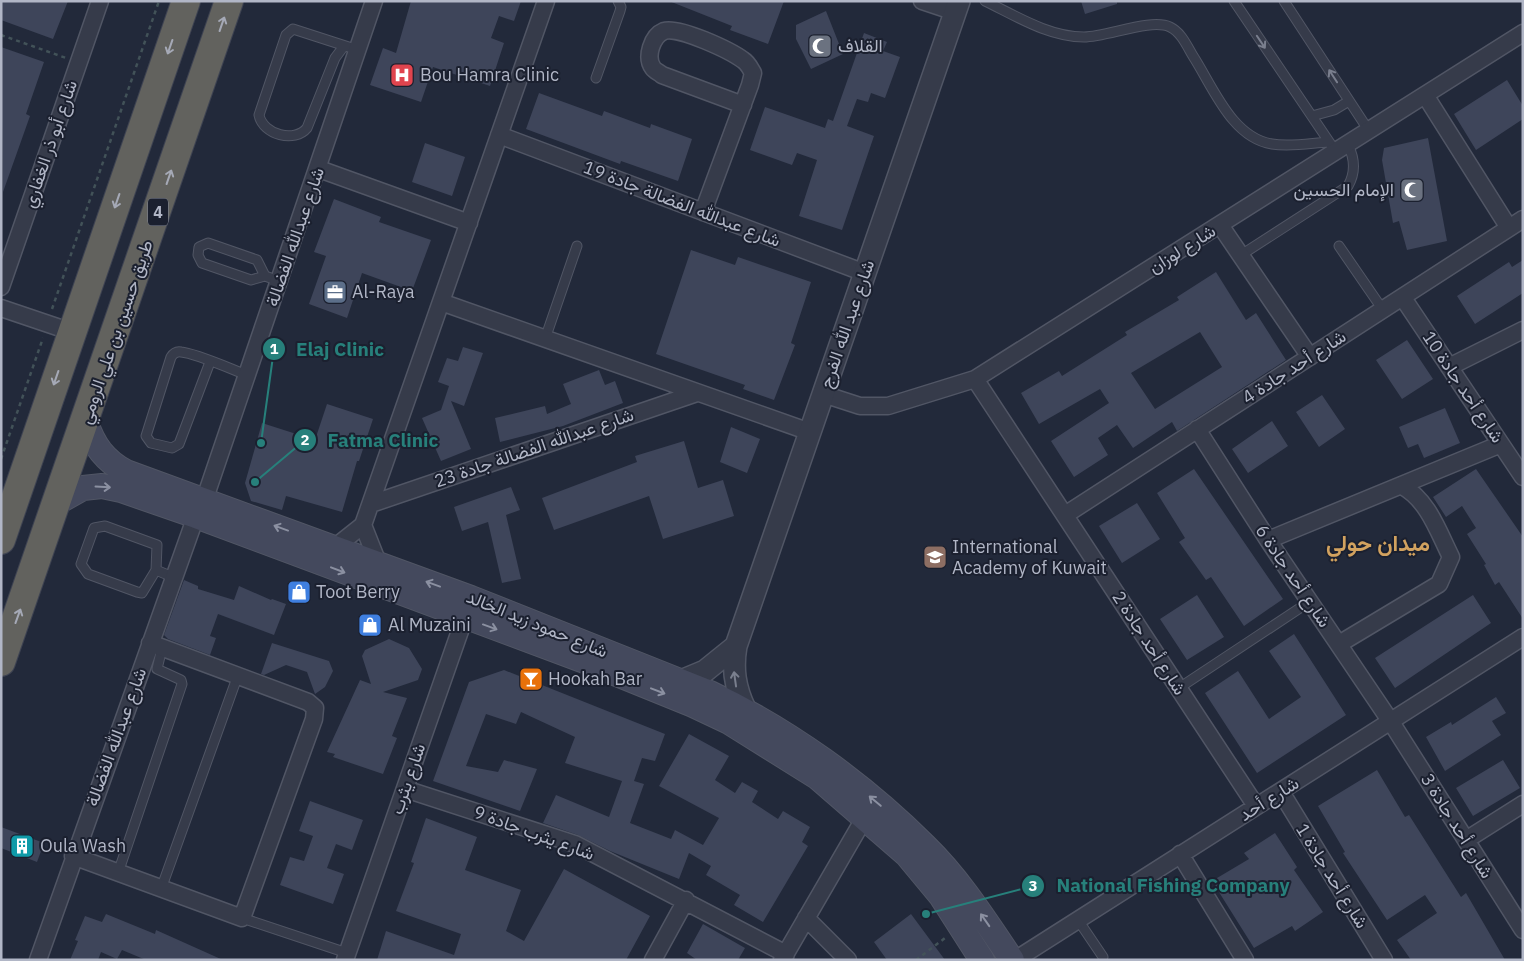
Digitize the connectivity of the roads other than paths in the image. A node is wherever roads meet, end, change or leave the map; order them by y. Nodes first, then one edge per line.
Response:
1 (100, 1) edge
2 (186, 1) edge
3 (230, 1) edge
4 (374, 1) edge
5 (546, 1) edge
6 (618, 1) edge
7 (922, 1) edge
8 (985, 1) edge
9 (1234, 1) edge
10 (1284, 1) edge
11 (957, 7) edge
12 (1523, 34) edge
13 (351, 48) junction
14 (596, 78) dead end
15 (1425, 95) junction
16 (1349, 101) junction
17 (743, 105) junction
18 (1312, 116) junction
19 (1369, 131) junction
20 (499, 135) junction
21 (1338, 146) junction
22 (319, 169) junction
23 (703, 212) junction
24 (468, 223) junction
25 (1516, 223) edge
26 (1220, 225) junction
27 (577, 246) dead end
28 (1339, 246) dead end
29 (1240, 255) junction
30 (865, 273) junction
31 (272, 278) junction
32 (1, 287) edge
33 (1403, 298) junction
34 (441, 302) junction
35 (1, 308) edge
36 (1383, 310) junction
37 (60, 328) junction
38 (1523, 330) edge
39 (545, 339) junction
40 (1310, 357) junction
41 (210, 362) junction
42 (1449, 367) junction
43 (247, 375) junction
44 (975, 379) junction
45 (697, 392) junction
46 (823, 394) junction
47 (86, 422) junction
48 (1197, 429) junction
49 (810, 432) junction
50 (1501, 444) junction
51 (1523, 477) edge
52 (1402, 486) junction
53 (58, 502) junction
54 (371, 504) junction
55 (200, 508) junction
56 (1064, 514) junction
57 (363, 525) junction
58 (1, 540) edge
59 (1268, 540) junction
60 (334, 548) junction
61 (378, 563) junction
62 (156, 570) junction
63 (175, 578) junction
64 (1310, 602) junction
65 (468, 608) junction
66 (1523, 637) edge
67 (1339, 644) junction
68 (156, 645) junction
69 (736, 646) junction
70 (1, 662) edge
71 (238, 675) junction
72 (682, 681) junction
73 (1179, 688) junction
74 (745, 710) junction
75 (1391, 722) junction
76 (405, 789) junction
77 (1280, 792) junction
78 (1523, 804) edge
79 (1256, 806) junction
80 (865, 817) junction
81 (1466, 840) junction
82 (1180, 854) junction
83 (73, 856) junction
84 (118, 873) junction
85 (161, 889) junction
86 (686, 900) junction
87 (242, 918) junction
88 (806, 918) junction
89 (1078, 920) junction
90 (1523, 930) edge
91 (346, 956) edge
92 (784, 957) edge
93 (1103, 957) dead end
94 (38, 960) edge
95 (653, 960) edge
96 (848, 960) edge
97 (982, 960) edge
98 (1014, 960) edge
99 (1245, 960) edge
100 (1384, 960) edge

1 - 32 street, شارع أبو ذر الغفاري
2 -> 37 highway
47 -> 3 highway, طريق حسين بن علي الرومي / 4
4 - 13 street, شارع عبدالله الفضالة
5 - 20 street
6 - 14 lane
7 - 11 street
8 - 21 lane
9 -> 18 lane
16 -> 10 lane
11 - 30 street, شارع عبد الله الفرج
12 - 15 street, شارع لوزان
13 - 13 lane
13 - 22 street, شارع عبدالله الفضالة
15 - 19 street, شارع لوزان
15 - 25 street
16 - 18 lane
16 - 19 lane
17 - 17 street
17 - 23 street
18 - 21 lane
19 - 21 street, شارع لوزان
20 - 23 street, شارع عبدالله الفضالة جادة 19
20 - 24 street
21 - 26 street, شارع لوزان
21 - 29 lane
22 - 24 street
22 - 31 street, شارع عبدالله الفضالة
23 - 30 street, شارع عبدالله الفضالة جادة 19
24 - 34 street
25 - 33 street, شارع أحد جادة 4
26 - 29 street
26 - 44 street, شارع لوزان
27 - 39 lane
28 - 36 lane
29 - 40 street
30 - 46 street, شارع عبد الله الفرج
31 - 31 lane
31 - 43 street, شارع عبدالله الفضالة
33 - 36 street, شارع أحد جادة 4
33 - 42 street, شارع أحد جادة 10
34 - 39 street
34 - 54 street
35 - 37 street
36 - 40 street, شارع أحد جادة 4
37 -> 58 highway
38 - 42 street
39 - 45 street
40 - 48 street, شارع أحد جادة 4
41 - 41 lane
41 - 43 lane
42 - 50 street, شارع أحد جادة 10
43 - 55 street, شارع عبدالله الفضالة
44 - 46 street, شارع لوزان
44 - 56 street, شارع أحد جادة 2
45 - 49 street
45 - 54 street, شارع عبدالله الفضالة جادة 23
46 - 49 street, شارع عبد الله الفرج
47 - 53 highway, طريق حسين بن علي الرومي / 4
47 - 55 main road, شارع حمود زيد الخالد
48 - 56 street, شارع أحد جادة 4
48 - 59 street, شارع أحد جادة 6
49 - 69 street, شارع عبد الله الفرج
50 - 51 street, شارع أحد جادة 10
50 - 52 street
52 - 59 street
52 - 67 street
53 -> 55 main road, شارع حمود زيد الخالد
70 -> 53 highway, طريق حسين بن علي الرومي / 4
54 - 57 street
60 -> 55 main road, شارع حمود زيد الخالد
55 - 63 street, شارع عبدالله الفضالة
55 -> 65 main road, شارع حمود زيد الخالد
56 - 73 street, شارع أحد جادة 2
57 - 60 street
57 - 61 street
59 - 64 street, شارع أحد جادة 6
60 - 61 main road, شارع حمود زيد الخالد
65 -> 61 main road, شارع حمود زيد الخالد
62 - 62 lane
62 - 63 lane
63 - 68 street, شارع عبدالله الفضالة
64 - 67 street, شارع أحد جادة 6
64 - 73 lane
65 - 72 main road, شارع حمود زيد الخالد
65 - 76 street, شارع يثرب
65 -> 80 main road, شارع حمود زيد الخالد
66 - 75 street, شارع أحد
67 - 75 street, شارع أحد جادة 6
68 - 71 street
68 - 83 street, شارع عبدالله الفضالة
68 - 84 lane
69 - 72 street
74 -> 69 street, شارع عبد الله الفرج
71 - 85 lane
71 - 87 street
72 - 74 main road, شارع حمود زيد الخالد
73 - 79 street, شارع أحد جادة 2
98 -> 74 main road, شارع حمود زيد الخالد
75 - 77 street, شارع أحد
75 - 81 street, شارع أحد جادة 3
76 - 86 street, شارع يثرب جادة 9
76 - 91 street, شارع يثرب
77 - 79 street, شارع أحد
77 - 100 street, شارع أحد جادة 1
78 - 81 street
79 - 82 street, شارع أحد
80 - 88 street
80 - 97 main road, شارع حمود زيد الخالد
81 - 90 street, شارع أحد جادة 3
82 - 89 street, شارع أحد
82 - 99 street
83 - 84 street
83 - 94 street, شارع عبدالله الفضالة
84 - 85 street
85 - 87 street
86 - 92 street, شارع يثرب جادة 9
86 - 95 street
87 - 91 lane
88 - 92 street
88 - 96 street
89 - 93 lane
89 - 98 street, شارع أحد

